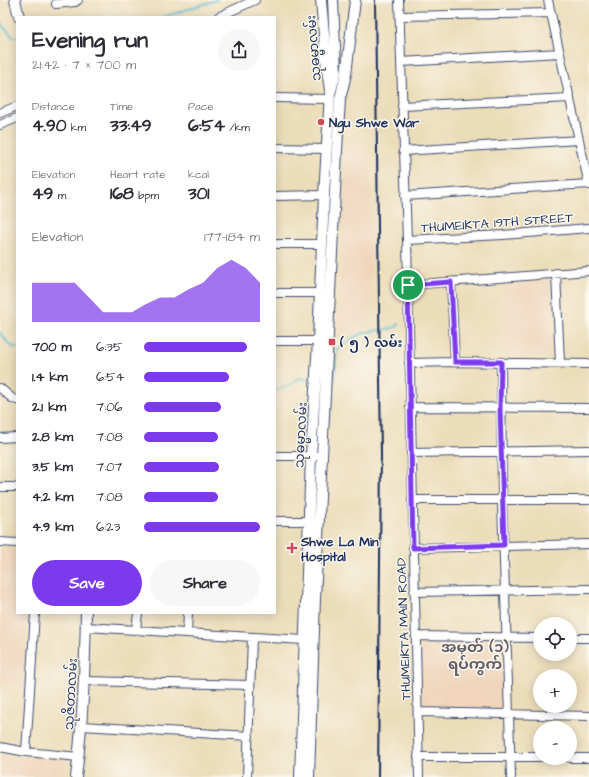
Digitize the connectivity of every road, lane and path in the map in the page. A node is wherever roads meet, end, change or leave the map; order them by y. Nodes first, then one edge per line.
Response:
1 (15, 0) edge
2 (78, 0) edge
3 (255, 0) edge
4 (322, 0) edge
5 (333, 0) edge
6 (355, 0) edge
7 (399, 0) edge
8 (548, 0) edge
9 (56, 4) dead end
10 (551, 13) junction
11 (19, 16) edge
12 (220, 16) edge
13 (400, 16) junction
14 (560, 53) junction
15 (401, 62) junction
16 (276, 98) edge
17 (334, 98) junction
18 (570, 98) junction
19 (16, 106) edge
20 (402, 106) junction
21 (0, 114) edge
22 (16, 118) edge
23 (0, 125) edge
24 (579, 140) junction
25 (276, 148) edge
26 (327, 149) junction
27 (403, 151) junction
28 (589, 185) edge
29 (324, 195) junction
30 (276, 196) edge
31 (405, 196) junction
32 (589, 228) edge
33 (407, 240) junction
34 (276, 244) edge
35 (322, 244) junction
36 (589, 271) edge
37 (556, 274) junction
38 (451, 282) junction
39 (408, 285) junction
40 (276, 293) edge
41 (320, 293) junction
42 (276, 341) edge
43 (318, 341) junction
44 (455, 362) junction
45 (501, 362) junction
46 (409, 363) junction
47 (560, 363) junction
48 (589, 364) edge
49 (0, 388) edge
50 (16, 400) edge
51 (410, 407) junction
52 (500, 408) junction
53 (589, 408) edge
54 (0, 438) edge
55 (16, 438) edge
56 (589, 450) edge
57 (502, 452) junction
58 (411, 453) junction
59 (276, 456) edge
60 (316, 456) junction
61 (0, 487) edge
62 (16, 487) edge
63 (412, 500) junction
64 (502, 500) junction
65 (589, 500) edge
66 (276, 521) edge
67 (309, 521) junction
68 (0, 542) edge
69 (16, 543) edge
70 (589, 544) edge
71 (504, 545) junction
72 (413, 548) junction
73 (312, 559) junction
74 (589, 589) edge
75 (505, 590) junction
76 (414, 592) junction
77 (35, 614) edge
78 (86, 614) edge
79 (138, 614) edge
80 (188, 614) edge
81 (86, 627) junction
82 (136, 630) junction
83 (187, 633) junction
84 (416, 636) junction
85 (507, 637) junction
86 (252, 638) junction
87 (533, 638) edge
88 (577, 638) edge
89 (589, 638) edge
90 (304, 640) junction
91 (85, 681) junction
92 (250, 685) junction
93 (418, 712) junction
94 (509, 714) junction
95 (589, 716) edge
96 (82, 726) junction
97 (249, 736) junction
98 (0, 747) edge
99 (26, 752) junction
100 (79, 757) junction
101 (418, 757) junction
102 (511, 757) junction
103 (533, 757) edge
104 (577, 758) edge
105 (589, 758) edge
106 (76, 777) edge
107 (247, 777) edge
108 (300, 777) edge
109 (309, 777) edge
110 (419, 777) edge
111 (511, 777) edge

1 - 11 main road
2 - 9 street
3 - 12 street
4 - 17 main road, သုဓမ္မာလမ်း
5 - 17 main road, သုဓမ္မာလမ်း
6 - 17 main road, သုဓမ္မာလမ်း
7 - 13 street, THUMEIKTA MAIN ROAD
8 - 10 street
10 - 13 street
10 - 14 street
13 - 15 street, THUMEIKTA MAIN ROAD
14 - 15 street
14 - 18 street
15 - 20 street, THUMEIKTA MAIN ROAD
16 - 17 street
17 - 26 main road, သုဓမ္မာလမ်း
17 - 60 main road, သုဓမ္မာလမ်း
18 - 20 street
18 - 24 street
19 - 21 street
20 - 27 street, THUMEIKTA MAIN ROAD
22 - 23 street
24 - 27 street
24 - 28 street
25 - 26 street
26 - 29 main road, သုဓမ္မာလမ်း
27 - 31 street, THUMEIKTA MAIN ROAD
28 - 31 street
29 - 30 street
29 - 35 main road, သုဓမ္မာလမ်း
31 - 33 street, THUMEIKTA MAIN ROAD
32 - 33 street, THUMEIKTA 19TH STREET
33 - 39 street, THUMEIKTA MAIN ROAD
34 - 35 street
35 - 41 main road, သုဓမ္မာလမ်း
36 - 37 street
37 - 38 street
37 - 47 street
38 - 39 street
38 - 44 street
39 - 46 street, THUMEIKTA MAIN ROAD
40 - 41 street
41 - 43 main road, သုဓမ္မာလမ်း
42 - 43 street
43 - 60 main road, သုဓမ္မာလမ်း
44 - 45 street
44 - 46 street
45 - 47 street
45 - 52 street
46 - 51 street, THUMEIKTA MAIN ROAD
47 - 48 street
49 - 50 street
51 - 52 street
51 - 58 street, THUMEIKTA MAIN ROAD
52 - 53 street
52 - 57 street
54 - 55 street
56 - 57 street
57 - 58 street
57 - 64 street
58 - 63 street, THUMEIKTA MAIN ROAD
59 - 60 street
60 - 67 main road, သုဓမ္မာလမ်း
60 - 73 main road, သုဓမ္မာလမ်း
61 - 62 street
63 - 64 street
63 - 72 street, THUMEIKTA MAIN ROAD
64 - 65 street
64 - 71 street
66 - 67 street
67 - 73 main road, သုဓမ္မာလမ်း
68 - 69 street
70 - 71 street
71 - 72 street
71 - 75 street
72 - 76 street, THUMEIKTA MAIN ROAD
73 - 90 main road, သုဓမ္မာလမ်း
73 - 109 main road, သုဓမ္မာလမ်း
74 - 75 street
75 - 76 street
75 - 85 street
76 - 84 street, THUMEIKTA MAIN ROAD
77 - 99 street
78 - 81 main road, သုဇိတာလမ်း
79 - 82 street
80 - 83 street
81 - 82 street
81 - 91 main road, သုဇိတာလမ်း
82 - 83 street
83 - 86 street
84 - 85 street
84 - 93 street, THUMEIKTA MAIN ROAD
85 - 87 street
85 - 94 street
86 - 90 street
86 - 92 street
88 - 89 street
90 - 108 main road, သုဓမ္မာလမ်း
91 - 92 street
91 - 96 main road, သုဇိတာလမ်း
92 - 97 street
93 - 94 street
93 - 101 street, THUMEIKTA MAIN ROAD
94 - 95 street
94 - 102 street
96 - 97 street
96 - 100 main road, သုဇိတာလမ်း
97 - 107 street
98 - 99 street
99 - 100 street
100 - 106 main road, သုဇိတာလမ်း
101 - 102 street
101 - 110 street, THUMEIKTA MAIN ROAD
102 - 103 street
102 - 111 street
104 - 105 street

